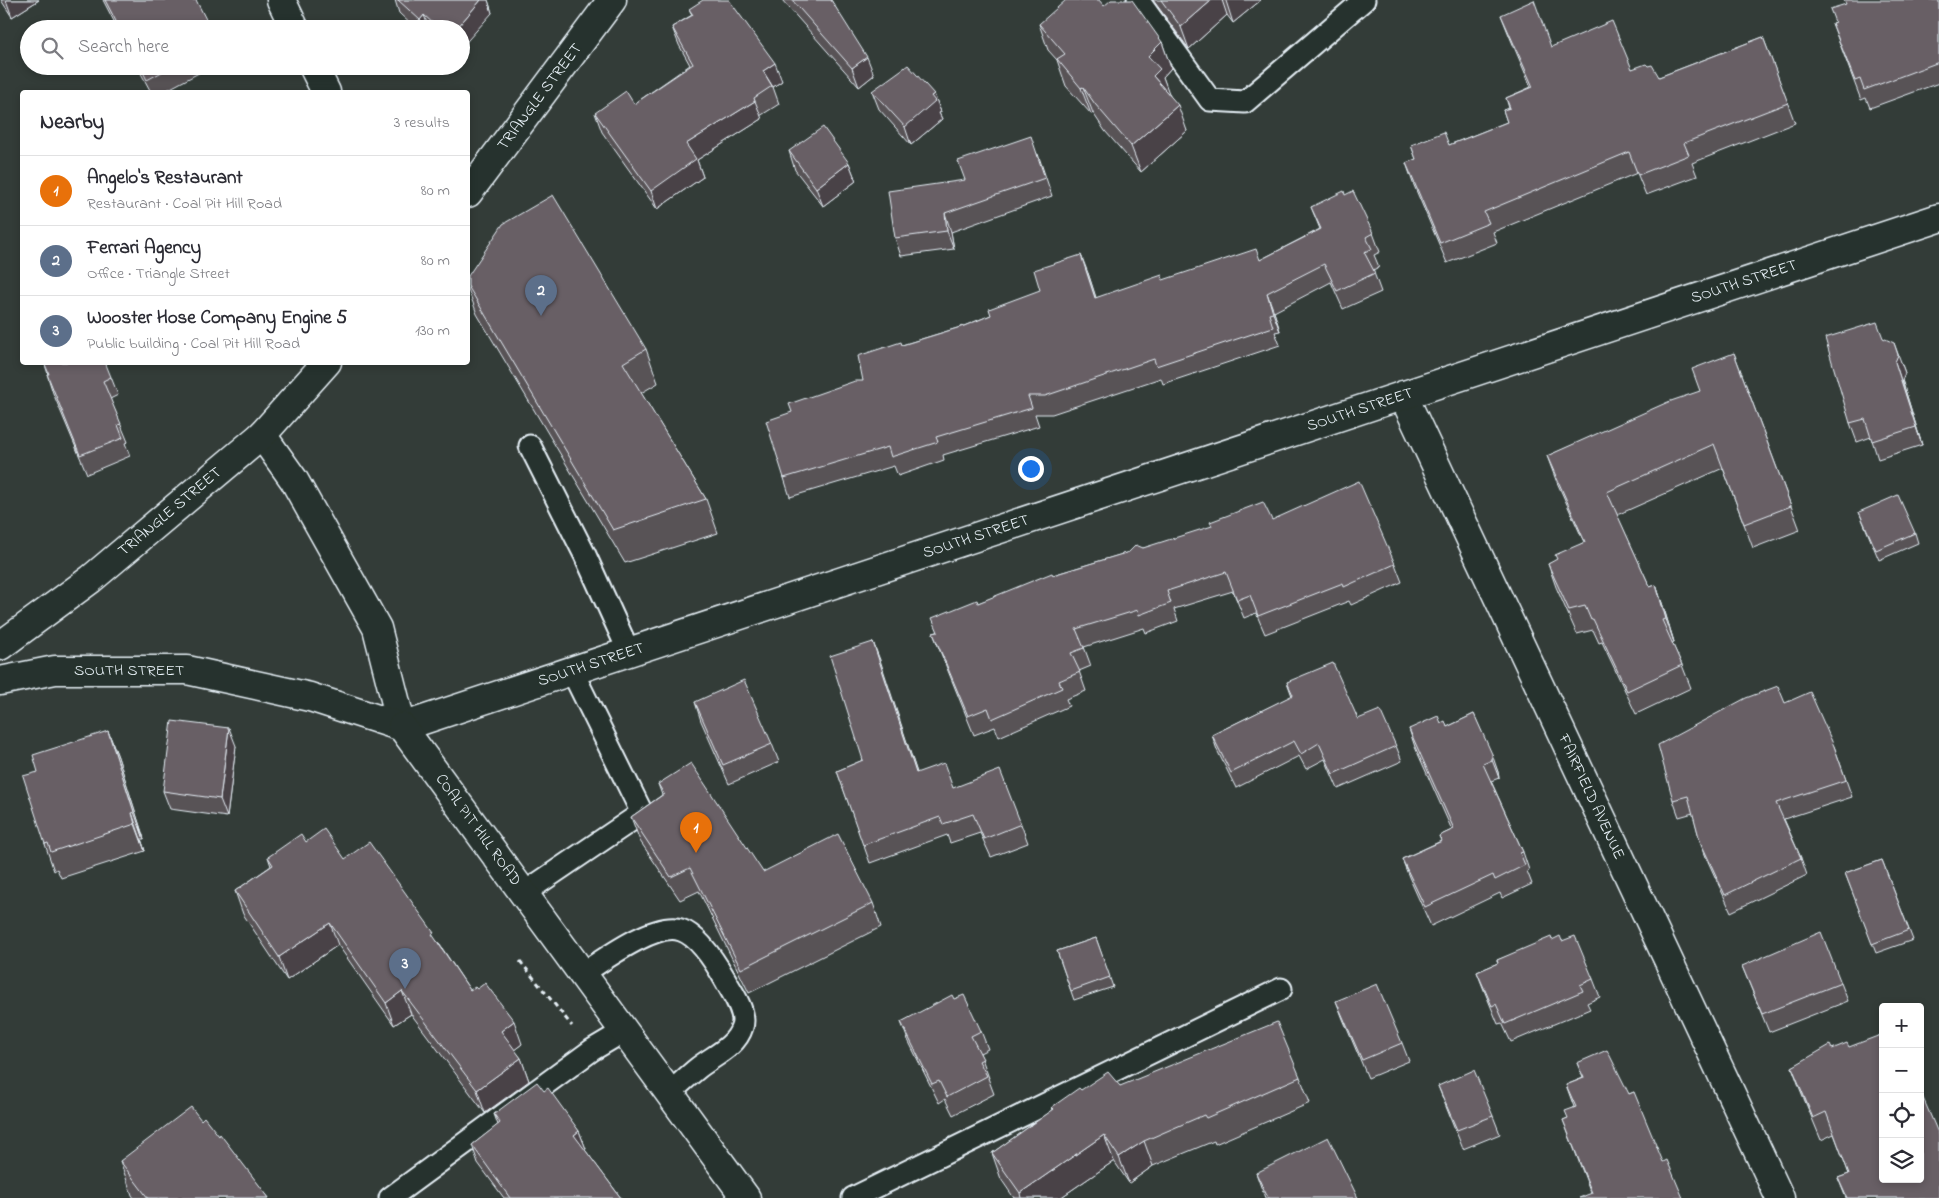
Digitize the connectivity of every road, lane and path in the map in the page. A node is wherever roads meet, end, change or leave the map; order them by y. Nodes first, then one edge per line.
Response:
1 (281, 0) edge
2 (612, 0) edge
3 (1138, 0) edge
4 (1364, 0) edge
5 (291, 20) edge
6 (318, 75) edge
7 (325, 90) edge
8 (470, 190) edge
9 (1939, 218) edge
10 (324, 365) edge
11 (1403, 396) junction
12 (262, 435) junction
13 (530, 446) dead end
14 (0, 646) edge
15 (629, 652) junction
16 (572, 671) junction
17 (0, 681) edge
18 (402, 727) junction
19 (524, 893) junction
20 (582, 974) junction
21 (1281, 989) dead end
22 (624, 1031) junction
23 (669, 1093) junction
24 (390, 1198) edge
25 (746, 1198) edge
26 (853, 1198) edge
27 (1780, 1198) edge

1 - 5 street
2 - 8 street, TRIANGLE STREET
3 - 4 lane
6 - 7 street
9 - 11 street, SOUTH STREET
10 - 12 street, TRIANGLE STREET
11 - 15 street, SOUTH STREET
11 - 27 street, FAIRFIELD AVENUE
12 - 14 street, TRIANGLE STREET
12 - 18 street, COAL PIT HILL ROAD
13 - 15 lane
15 - 16 street, SOUTH STREET
16 - 18 street, SOUTH STREET
16 - 19 lane
17 - 18 street, SOUTH STREET
18 - 19 street, COAL PIT HILL ROAD
19 - 20 street, COAL PIT HILL ROAD
20 - 22 street, COAL PIT HILL ROAD
20 - 23 lane
21 - 26 lane
22 - 23 street, COAL PIT HILL ROAD
22 - 24 lane
23 - 25 street, COAL PIT HILL ROAD

